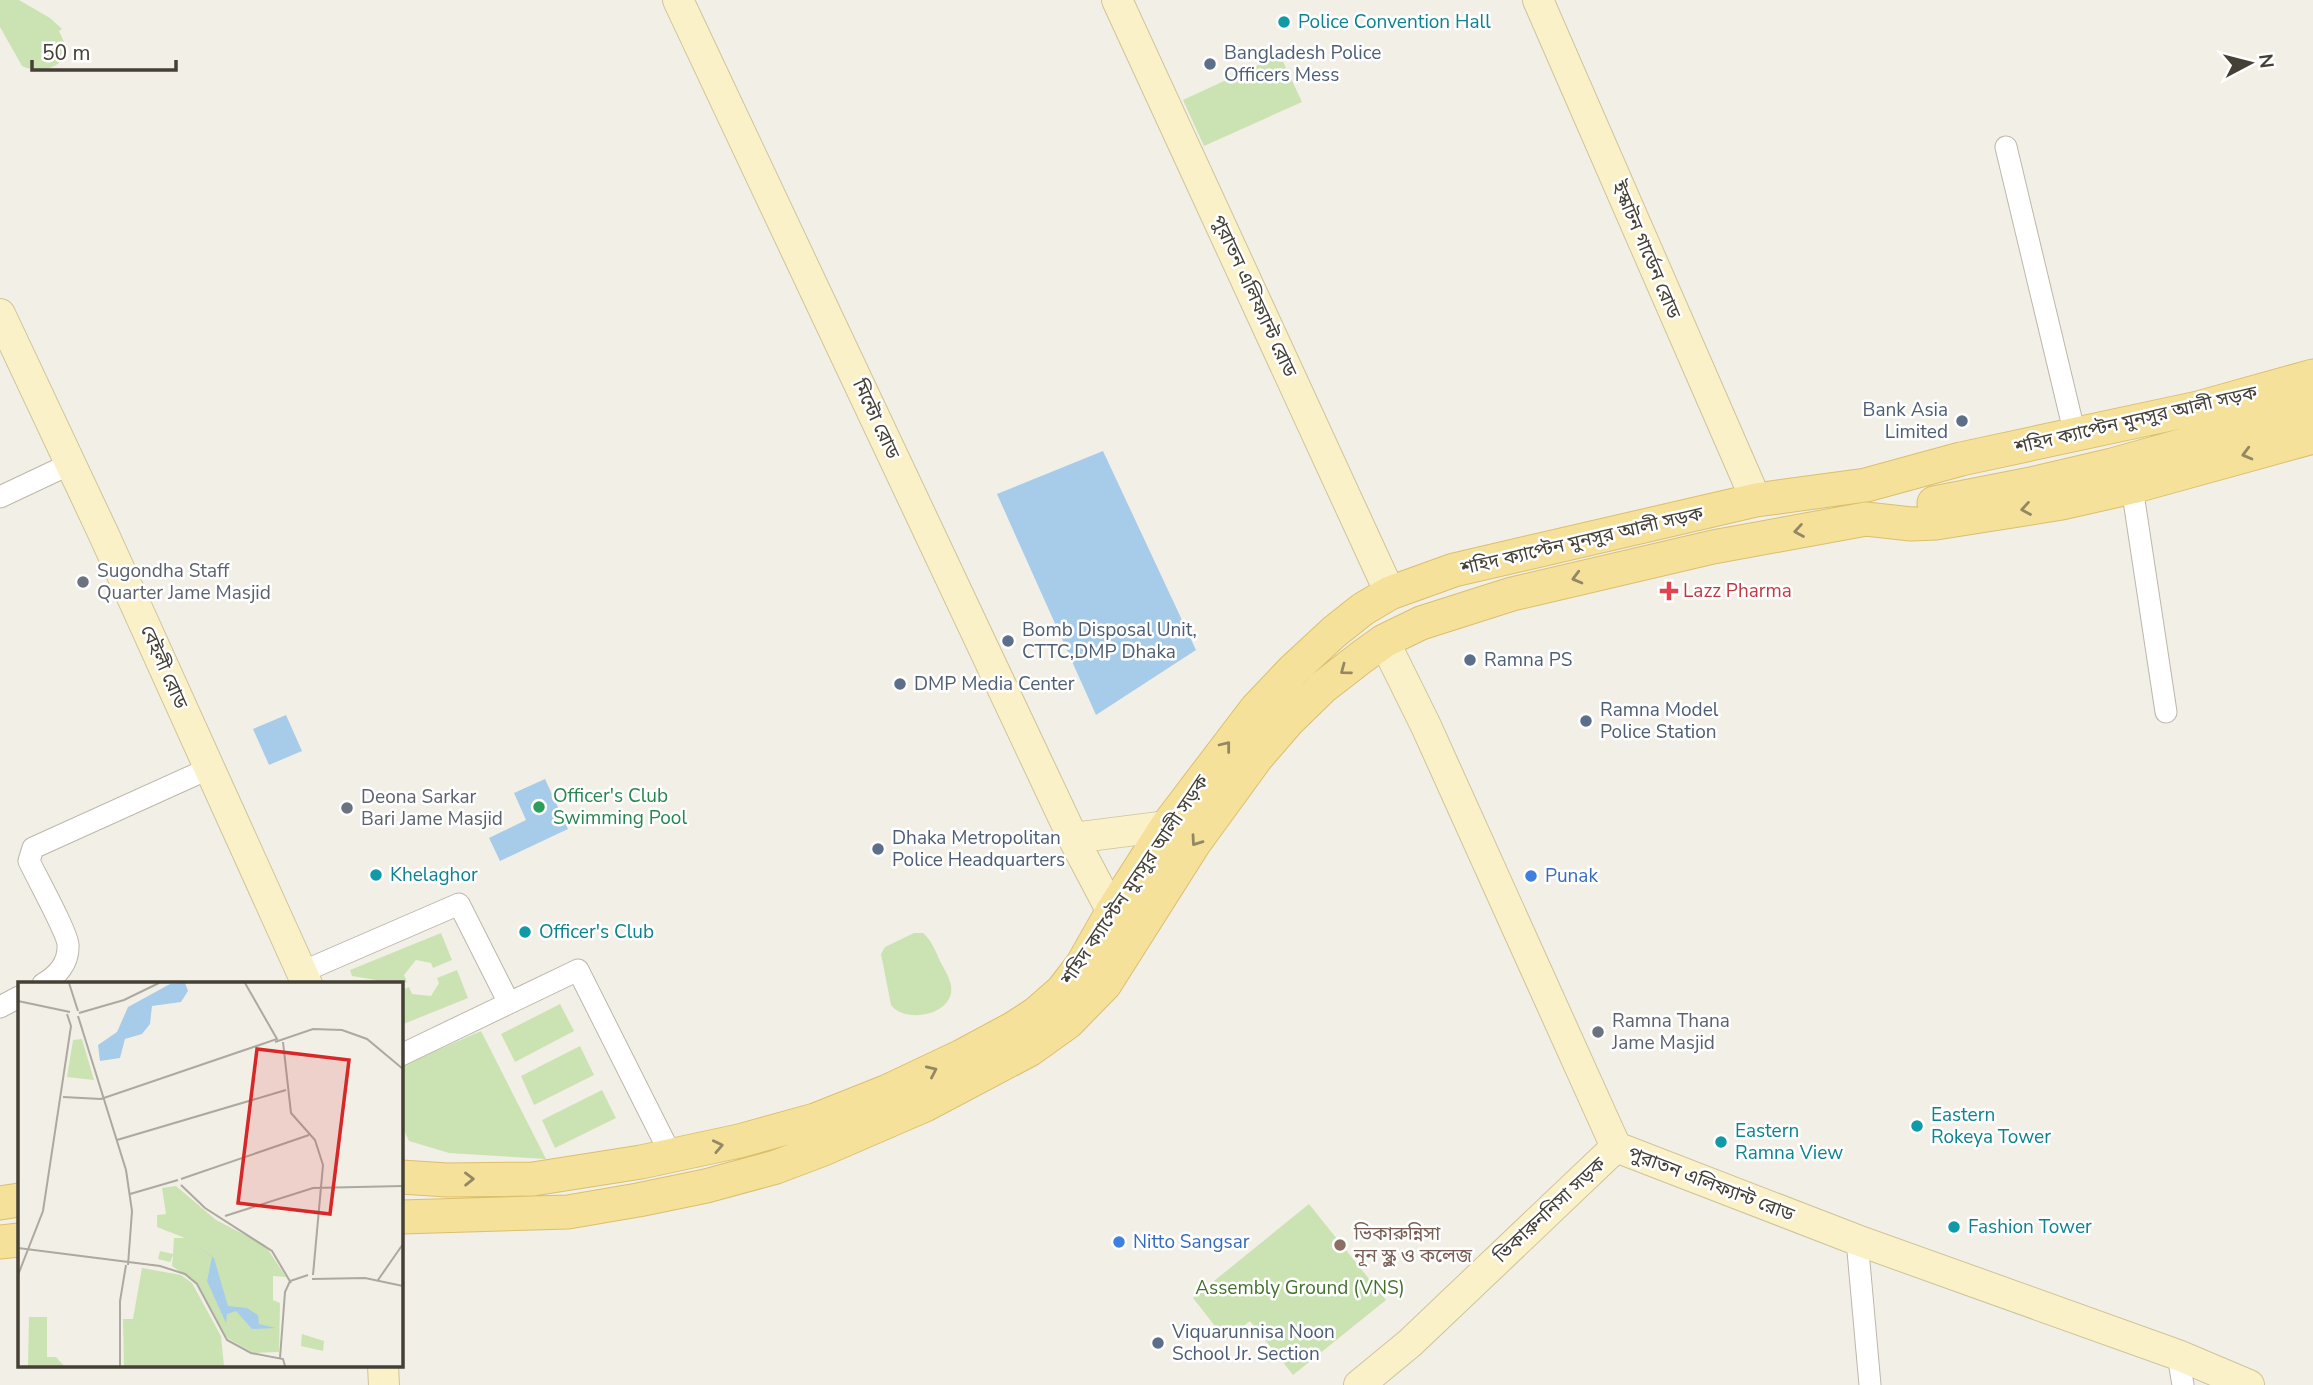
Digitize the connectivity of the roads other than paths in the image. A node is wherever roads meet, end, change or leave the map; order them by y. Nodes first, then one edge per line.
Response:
1 (678, 0) edge
2 (1117, 0) edge
3 (1538, 0) edge
4 (2006, 147) dead end
5 (0, 314) edge
6 (2313, 376) edge
7 (2313, 389) edge
8 (2313, 409) edge
9 (2076, 435) junction
10 (2313, 437) edge
11 (70, 464) junction
12 (1866, 485) junction
13 (2132, 487) junction
14 (1946, 489) junction
15 (0, 497) edge
16 (1756, 500) junction
17 (1866, 519) junction
18 (1390, 593) junction
19 (1384, 641) junction
20 (2166, 712) dead end
21 (210, 768) junction
22 (1167, 826) junction
23 (1073, 838) junction
24 (1125, 922) junction
25 (304, 978) edge
26 (46, 982) edge
27 (18, 998) edge
28 (509, 1003) junction
29 (0, 1007) edge
30 (402, 1055) edge
31 (893, 1104) junction
32 (1616, 1147) junction
33 (671, 1155) junction
34 (402, 1177) edge
35 (18, 1200) edge
36 (0, 1203) edge
37 (402, 1216) edge
38 (18, 1240) edge
39 (1857, 1240) junction
40 (0, 1242) edge
41 (2178, 1355) junction
42 (1359, 1385) edge
43 (1870, 1385) edge
44 (2183, 1385) edge
45 (2249, 1385) edge

1 - 23 main road, মিন্টো রোড
2 - 18 main road, পুরাতন এলিফ্যান্ট রোড
3 - 16 main road, ইস্কাটন গার্ডেন রোড
4 - 9 street
5 - 11 main road, বেইলী রোড
6 - 9 main road, শহিদ ক্যাপ্টেন মুনসুর আলী সড়ক
7 - 14 main road
8 - 14 main road
9 - 12 main road, শহিদ ক্যাপ্টেন মুনসুর আলী সড়ক
10 -> 13 main road, শহিদ ক্যাপ্টেন মুনসুর আলী সড়ক
11 - 15 street
11 - 21 main road, বেইলী রোড
12 - 14 main road
12 - 16 main road, শহিদ ক্যাপ্টেন মুনসুর আলী সড়ক
13 -> 17 main road, শহিদ ক্যাপ্টেন মুনসুর আলী সড়ক
13 - 20 street
14 - 17 main road
16 - 18 main road, শহিদ ক্যাপ্টেন মুনসুর আলী সড়ক
17 -> 19 main road, শহিদ ক্যাপ্টেন মুনসুর আলী সড়ক
22 -> 18 main road, শহিদ ক্যাপ্টেন মুনসুর আলী সড়ক
19 -> 24 main road, শহিদ ক্যাপ্টেন মুনসুর আলী সড়ক
19 - 32 main road, পুরাতন এলিফ্যান্ট রোড
21 - 25 main road, বেইলী রোড
21 - 26 street
22 - 23 main road
22 - 24 main road, শহিদ ক্যাপ্টেন মুনসুর আলী সড়ক
23 - 24 main road, মিন্টো রোড
24 - 31 main road, শহিদ ক্যাপ্টেন মুনসুর আলী সড়ক
25 - 28 street
27 - 29 street
28 - 30 street
28 - 33 street
33 -> 31 main road, শহিদ ক্যাপ্টেন মুনসুর আলী সড়ক
31 - 37 main road, শহিদ ক্যাপ্টেন মুনসুর আলী সড়ক
32 - 39 main road, পুরাতন এলিফ্যান্ট রোড
32 - 42 main road, ভিকারুননিসা সড়ক
34 -> 33 main road, শহিদ ক্যাপ্টেন মুনসুর আলী সড়ক
35 - 36 main road
38 - 40 main road
39 - 41 main road, পুরাতন এলিফ্যান্ট রোড
39 - 43 street
41 - 44 street
41 - 45 main road, পুরাতন এলিফ্যান্ট রোড

